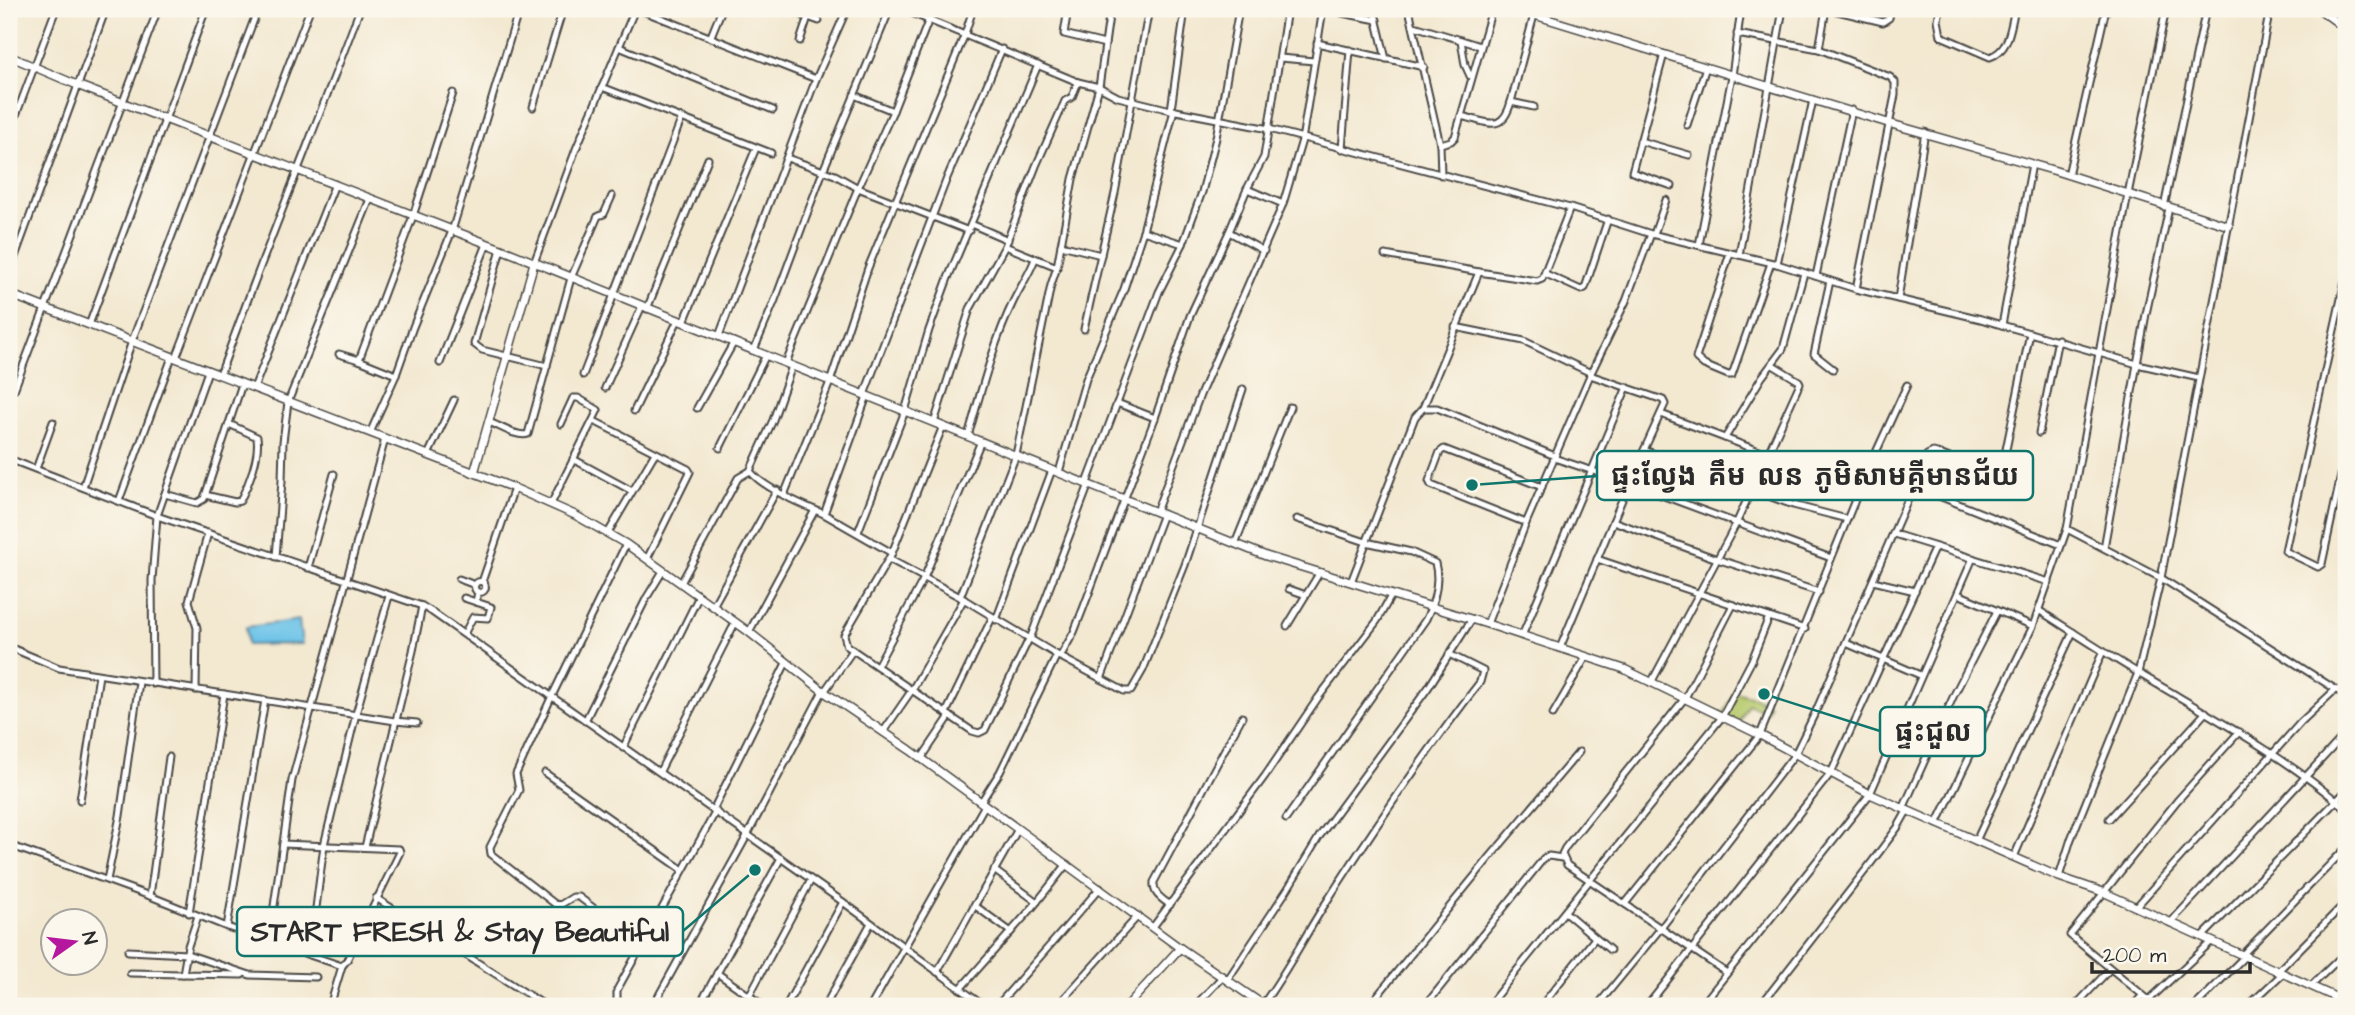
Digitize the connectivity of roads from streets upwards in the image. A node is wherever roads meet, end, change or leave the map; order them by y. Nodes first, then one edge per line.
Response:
1 (56, 9) edge
2 (106, 9) edge
3 (158, 9) edge
4 (206, 9) edge
5 (258, 9) edge
6 (310, 9) edge
7 (360, 9) edge
8 (519, 9) edge
9 (563, 9) edge
10 (636, 9) edge
11 (722, 9) edge
12 (786, 9) edge
13 (847, 9) edge
14 (890, 9) edge
15 (902, 9) edge
16 (933, 9) edge
17 (973, 9) edge
18 (1068, 9) edge
19 (1110, 9) edge
20 (1149, 9) edge
21 (1185, 9) edge
22 (1239, 9) edge
23 (1287, 9) edge
24 (1322, 9) edge
25 (1374, 9) edge
26 (1409, 9) edge
27 (1492, 9) edge
28 (1515, 9) edge
29 (1741, 9) edge
30 (1783, 9) edge
31 (1827, 9) edge
32 (1891, 9) edge
33 (1940, 9) edge
34 (2015, 9) edge
35 (2106, 9) edge
36 (2166, 9) edge
37 (2206, 9) edge
38 (2270, 9) edge
39 (2319, 9) edge
40 (1849, 10) edge
41 (1357, 12) edge
42 (1342, 13) dead end
43 (1534, 15) junction
44 (808, 17) junction
45 (929, 19) junction
46 (1377, 20) junction
47 (819, 21) dead end
48 (1413, 26) junction
49 (2346, 29) edge
50 (965, 34) junction
51 (1737, 34) junction
52 (711, 36) junction
53 (1461, 40) junction
54 (1778, 40) junction
55 (800, 41) dead end
56 (1317, 43) junction
57 (1105, 44) junction
58 (1480, 46) junction
59 (619, 47) junction
60 (1002, 49) junction
61 (1818, 49) junction
62 (1350, 50) junction
63 (1664, 54) junction
64 (9, 56) edge
65 (1280, 58) junction
66 (1386, 59) junction
67 (1314, 61) junction
68 (1038, 65) junction
69 (34, 66) junction
70 (1424, 68) junction
71 (1706, 68) junction
72 (1471, 76) junction
73 (1731, 76) junction
74 (816, 79) junction
75 (1078, 82) junction
76 (78, 85) junction
77 (602, 87) junction
78 (1099, 87) junction
79 (1770, 87) junction
80 (453, 93) dead end
81 (854, 95) junction
82 (1132, 99) junction
83 (1814, 99) junction
84 (122, 102) junction
85 (1511, 102) junction
86 (533, 107) dead end
87 (1534, 107) dead end
88 (773, 110) dead end
89 (1172, 110) junction
90 (1852, 110) junction
91 (893, 111) junction
92 (1461, 116) junction
93 (167, 118) junction
94 (681, 120) junction
95 (1219, 121) junction
96 (1888, 123) junction
97 (1687, 125) dead end
98 (1269, 130) junction
99 (1924, 132) junction
100 (9, 134) edge
101 (210, 135) junction
102 (1302, 140) junction
103 (1640, 141) junction
104 (1440, 144) junction
105 (756, 148) junction
106 (1342, 149) junction
107 (256, 152) junction
108 (771, 153) dead end
109 (1689, 155) dead end
110 (787, 158) junction
111 (708, 159) dead end
112 (2032, 164) junction
113 (299, 169) junction
114 (823, 171) junction
115 (1441, 175) junction
116 (2068, 175) junction
117 (335, 184) junction
118 (1672, 186) dead end
119 (858, 188) junction
120 (1247, 189) junction
121 (2128, 194) junction
122 (612, 196) dead end
123 (370, 199) junction
124 (1666, 200) dead end
125 (896, 202) junction
126 (1283, 204) junction
127 (1570, 208) junction
128 (2167, 208) junction
129 (413, 216) junction
130 (932, 216) junction
131 (1608, 219) junction
132 (2229, 226) junction
133 (970, 228) junction
134 (452, 231) junction
135 (1143, 231) junction
136 (1229, 232) junction
137 (1653, 234) junction
138 (1007, 243) junction
139 (487, 244) junction
140 (1182, 244) junction
141 (1061, 245) junction
142 (1699, 245) junction
143 (501, 249) junction
144 (1264, 251) junction
145 (1730, 253) junction
146 (1101, 255) junction
147 (1385, 255) dead end
148 (1739, 255) junction
149 (1035, 259) junction
150 (534, 263) junction
151 (1774, 263) junction
152 (1057, 267) junction
153 (1479, 272) junction
154 (9, 273) edge
155 (1804, 273) junction
156 (1546, 274) junction
157 (1816, 276) junction
158 (2346, 276) edge
159 (571, 278) junction
160 (1830, 281) junction
161 (1856, 289) junction
162 (9, 294) edge
163 (613, 294) junction
164 (1898, 299) junction
165 (644, 307) junction
166 (46, 308) junction
167 (681, 321) junction
168 (89, 325) junction
169 (2002, 325) junction
170 (1455, 327) junction
171 (1084, 329) dead end
172 (2030, 333) junction
173 (719, 336) junction
174 (2058, 339) junction
175 (132, 341) junction
176 (734, 342) junction
177 (754, 350) junction
178 (2099, 352) junction
179 (339, 354) dead end
180 (766, 355) junction
181 (508, 356) junction
182 (174, 357) junction
183 (359, 360) junction
184 (440, 363) dead end
185 (2137, 364) junction
186 (789, 365) junction
187 (1773, 365) junction
188 (547, 366) junction
189 (1833, 369) dead end
190 (208, 370) junction
191 (1591, 374) junction
192 (220, 375) junction
193 (396, 375) junction
194 (583, 375) dead end
195 (2199, 378) junction
196 (830, 382) junction
197 (243, 384) junction
198 (1907, 385) dead end
199 (1627, 387) junction
200 (254, 388) junction
201 (605, 388) dead end
202 (1243, 389) dead end
203 (14, 390) dead end
204 (865, 395) junction
205 (454, 400) dead end
206 (288, 402) junction
207 (1117, 403) junction
208 (1290, 407) dead end
209 (697, 408) dead end
210 (1423, 408) junction
211 (634, 411) dead end
212 (905, 411) junction
213 (1661, 414) junction
214 (1155, 418) junction
215 (594, 421) junction
216 (53, 422) dead end
217 (489, 422) junction
218 (229, 424) junction
219 (561, 424) dead end
220 (939, 424) junction
221 (370, 433) junction
222 (2039, 433) dead end
223 (968, 436) junction
224 (1725, 438) junction
225 (386, 439) junction
226 (981, 441) junction
227 (720, 448) dead end
228 (1644, 450) junction
229 (2346, 452) edge
230 (655, 453) junction
231 (1767, 454) junction
232 (428, 455) junction
233 (1016, 455) junction
234 (1555, 457) junction
235 (9, 458) edge
236 (573, 459) junction
237 (36, 469) junction
238 (1592, 470) junction
239 (750, 471) junction
240 (1056, 471) junction
241 (474, 473) junction
242 (334, 474) dead end
243 (1629, 483) junction
244 (1088, 484) junction
245 (1861, 485) junction
246 (1914, 486) junction
247 (83, 487) junction
248 (1542, 487) junction
249 (514, 488) junction
250 (1751, 489) junction
251 (776, 490) junction
252 (632, 491) junction
253 (165, 494) junction
254 (205, 495) junction
255 (785, 495) junction
256 (1124, 499) junction
257 (119, 501) junction
258 (551, 504) junction
259 (815, 510) junction
260 (1160, 513) junction
261 (824, 514) junction
262 (157, 516) junction
263 (1297, 519) dead end
264 (1847, 519) junction
265 (1613, 521) junction
266 (1526, 523) junction
267 (1736, 524) junction
268 (1198, 529) junction
269 (2067, 529) junction
270 (858, 532) junction
271 (208, 533) junction
272 (608, 533) junction
273 (1894, 534) junction
274 (1366, 542) junction
275 (626, 544) junction
276 (1234, 544) junction
277 (2061, 545) junction
278 (1935, 547) junction
279 (2104, 548) junction
280 (890, 556) junction
281 (276, 557) junction
282 (1831, 558) junction
283 (1973, 558) junction
284 (646, 559) junction
285 (1597, 559) junction
286 (1717, 559) junction
287 (308, 568) junction
288 (663, 571) junction
289 (1320, 572) junction
290 (924, 578) junction
291 (2161, 578) junction
292 (459, 579) dead end
293 (347, 581) junction
294 (1873, 581) junction
295 (482, 582) junction
296 (1351, 582) junction
297 (2049, 582) junction
298 (681, 583) junction
299 (475, 585) junction
300 (1289, 589) dead end
301 (1915, 591) junction
302 (478, 592) junction
303 (1819, 592) junction
304 (1392, 594) junction
305 (1699, 594) junction
306 (1958, 594) junction
307 (1306, 595) junction
308 (389, 596) junction
309 (699, 597) junction
310 (464, 598) dead end
311 (962, 598) junction
312 (476, 602) junction
313 (1733, 605) junction
314 (422, 606) junction
315 (713, 606) junction
316 (1432, 607) junction
317 (1997, 611) junction
318 (2040, 611) junction
319 (1769, 617) junction
320 (994, 619) junction
321 (1472, 619) junction
322 (735, 622) junction
323 (1487, 624) junction
324 (1287, 626) dead end
325 (2033, 626) junction
326 (1805, 629) junction
327 (749, 632) junction
328 (2073, 632) junction
329 (464, 634) junction
330 (1522, 636) junction
331 (1029, 639) junction
332 (1846, 643) junction
333 (9, 647) edge
334 (1560, 648) junction
335 (853, 650) junction
336 (2103, 650) junction
337 (1449, 654) junction
338 (1058, 656) junction
339 (1586, 657) junction
340 (1885, 660) junction
341 (786, 663) junction
342 (877, 666) junction
343 (2138, 673) junction
344 (99, 675) junction
345 (1920, 675) junction
346 (1101, 679) junction
347 (139, 682) junction
348 (1650, 683) junction
349 (153, 684) junction
350 (2336, 689) junction
351 (196, 690) junction
352 (912, 690) junction
353 (823, 691) junction
354 (224, 694) junction
355 (2346, 696) edge
356 (551, 698) junction
357 (1685, 698) junction
358 (265, 700) junction
359 (313, 707) junction
360 (2206, 712) junction
361 (356, 714) junction
362 (948, 714) junction
363 (1553, 714) dead end
364 (1241, 717) dead end
365 (1722, 717) junction
366 (395, 721) junction
367 (585, 721) junction
368 (417, 723) dead end
369 (883, 732) junction
370 (2239, 733) junction
371 (2346, 733) edge
372 (1760, 735) junction
373 (623, 748) junction
374 (1579, 752) dead end
375 (1795, 754) junction
376 (2273, 755) junction
377 (169, 757) dead end
378 (921, 759) junction
379 (660, 771) junction
380 (545, 773) dead end
381 (1831, 773) junction
382 (2305, 777) junction
383 (2346, 791) edge
384 (1870, 794) junction
385 (80, 800) dead end
386 (2337, 801) junction
387 (983, 804) junction
388 (2346, 809) edge
389 (1905, 810) junction
390 (715, 811) junction
391 (1286, 819) dead end
392 (2109, 819) dead end
393 (1937, 824) junction
394 (1018, 829) junction
395 (748, 834) junction
396 (1976, 841) junction
397 (283, 844) junction
398 (9, 845) edge
399 (324, 845) junction
400 (365, 847) junction
401 (2346, 848) edge
402 (2014, 857) junction
403 (780, 858) junction
404 (1562, 858) junction
405 (1067, 864) junction
406 (683, 870) junction
407 (994, 870) junction
408 (2059, 877) junction
409 (107, 880) junction
410 (811, 880) junction
411 (1591, 881) junction
412 (1100, 888) junction
413 (2103, 892) junction
414 (150, 896) junction
415 (376, 898) junction
416 (844, 902) junction
417 (1037, 902) junction
418 (2346, 902) edge
419 (1625, 904) junction
420 (974, 905) junction
421 (1170, 905) junction
422 (2136, 907) junction
423 (1565, 912) junction
424 (189, 913) junction
425 (198, 916) junction
426 (1138, 916) junction
427 (871, 923) junction
428 (2170, 923) junction
429 (227, 927) junction
430 (1153, 927) junction
431 (1661, 928) junction
432 (620, 929) dead end
433 (1011, 932) junction
434 (2202, 937) junction
435 (1595, 938) junction
436 (269, 941) junction
437 (2212, 941) junction
438 (902, 947) junction
439 (1180, 948) junction
440 (1609, 950) dead end
441 (1693, 950) junction
442 (128, 951) dead end
443 (2346, 952) edge
444 (187, 954) junction
445 (310, 955) junction
446 (2243, 956) junction
447 (342, 966) junction
448 (2110, 969) junction
449 (937, 972) junction
450 (1727, 972) junction
451 (130, 973) dead end
452 (716, 973) junction
453 (2279, 973) junction
454 (183, 974) junction
455 (250, 975) junction
456 (316, 977) dead end
457 (1225, 977) junction
458 (2311, 986) junction
459 (960, 989) junction
460 (749, 996) junction
461 (2145, 998) junction
462 (2344, 1002) edge
463 (332, 1005) edge
464 (1264, 1005) edge
465 (546, 1006) edge
466 (622, 1006) edge
467 (653, 1006) edge
468 (699, 1006) edge
469 (764, 1006) edge
470 (786, 1006) edge
471 (825, 1006) edge
472 (870, 1006) edge
473 (984, 1006) edge
474 (997, 1006) edge
475 (1057, 1006) edge
476 (1127, 1006) edge
477 (1195, 1006) edge
478 (1369, 1006) edge
479 (1425, 1006) edge
480 (1488, 1006) edge
481 (1541, 1006) edge
482 (1597, 1006) edge
483 (1647, 1006) edge
484 (1701, 1006) edge
485 (1760, 1006) edge
486 (2075, 1006) edge
487 (2133, 1006) edge
488 (2156, 1006) edge
489 (2195, 1006) edge
490 (2248, 1006) edge

1 - 69 street
2 - 76 street
3 - 84 street
4 - 93 street
5 - 101 street
6 - 107 street
7 - 113 street
8 - 134 street
9 - 86 street
10 - 52 street
10 - 59 street
11 - 52 street
12 - 44 street
13 - 74 street
14 - 81 street
15 - 45 street
16 - 45 street
17 - 50 street
18 - 57 street
19 - 57 street
20 - 82 street
21 - 89 street
22 - 95 street
23 - 65 street
24 - 56 street
25 - 46 street
26 - 48 street
27 - 58 street
28 - 43 street
29 - 51 street
30 - 54 street
31 - 40 street
31 - 61 street
32 - 40 street
33 - 34 street
35 - 116 street
36 - 121 street
37 - 128 street
38 - 132 street
39 - 49 street
41 - 42 street
41 - 46 street
43 - 63 street
43 - 85 street
44 - 47 street
44 - 55 street
45 - 50 street
45 - 91 street
46 - 66 street
48 - 53 street
48 - 70 street
50 - 60 street
50 - 125 street
51 - 54 street
51 - 73 street
52 - 74 street
53 - 58 street
53 - 72 street
54 - 61 street
54 - 79 street
56 - 62 street
56 - 67 street
57 - 78 street
58 - 72 street
59 - 77 street
59 - 88 street
60 - 68 street
60 - 130 street
61 - 96 street
62 - 66 street
62 - 106 street
63 - 71 street
63 - 103 street
64 - 69 street
65 - 67 street
65 - 98 street
66 - 70 street
67 - 102 street
68 - 75 street
68 - 133 street
69 - 76 street
69 - 100 street
70 - 104 street
71 - 73 street
71 - 97 street
72 - 92 street
73 - 79 street
73 - 142 street
74 - 110 street
75 - 78 street
75 - 138 street
76 - 84 street
76 - 154 street
77 - 94 street
77 - 150 street
78 - 82 street
78 - 141 street
79 - 83 street
79 - 148 street
80 - 129 street
81 - 91 street
81 - 114 street
82 - 89 street
82 - 146 street
83 - 90 street
83 - 151 street
84 - 93 street
84 - 166 street
85 - 87 street
85 - 92 street
89 - 95 street
89 - 135 street
90 - 96 street
90 - 157 street
91 - 119 street
92 - 104 street
93 - 101 street
93 - 168 street
94 - 105 street
94 - 163 street
95 - 98 street
95 - 140 street
96 - 99 street
96 - 161 street
98 - 102 street
98 - 120 street
99 - 112 street
99 - 164 street
101 - 107 street
101 - 175 street
102 - 106 street
102 - 126 street
103 - 109 street
103 - 118 street
104 - 115 street
105 - 108 street
105 - 167 street
106 - 115 street
107 - 113 street
107 - 182 street
110 - 114 street
110 - 173 street
111 - 165 street
112 - 116 street
112 - 169 street
113 - 117 street
113 - 192 street
114 - 119 street
114 - 177 street
115 - 127 street
116 - 121 street
117 - 123 street
117 - 200 street
119 - 125 street
119 - 186 street
120 - 126 street
120 - 136 street
121 - 128 street
121 - 178 street
122 - 159 street
123 - 129 street
123 - 206 street
124 - 137 street
125 - 130 street
125 - 196 street
126 - 144 street
127 - 131 street
127 - 156 street
128 - 132 street
128 - 185 street
129 - 134 street
129 - 183 street
130 - 133 street
130 - 204 street
131 - 137 street
131 - 156 street
132 - 195 street
133 - 138 street
133 - 212 street
134 - 139 street
134 - 193 street
135 - 140 street
135 - 240 street
136 - 144 street
136 - 214 street
137 - 142 street
137 - 191 street
138 - 149 street
138 - 220 street
139 - 143 street
139 - 184 street
140 - 207 street
141 - 146 street
141 - 152 street
142 - 145 street
143 - 150 street
143 - 181 street
144 - 260 street
145 - 148 street
145 - 151 street
146 - 171 street
147 - 153 street
148 - 151 street
149 - 152 street
149 - 223 street
150 - 159 street
150 - 181 street
151 - 155 street
152 - 233 street
153 - 156 street
153 - 170 street
155 - 157 street
155 - 187 street
157 - 160 street
158 - 229 street
159 - 163 street
159 - 188 street
160 - 161 street
160 - 189 street
161 - 164 street
162 - 166 street
163 - 165 street
163 - 194 street
164 - 169 street
165 - 167 street
165 - 201 street
166 - 168 street
166 - 203 street
167 - 173 street
167 - 211 street
168 - 175 street
169 - 172 street
170 - 191 street
170 - 210 street
172 - 174 street
172 - 246 street
173 - 176 street
174 - 178 street
174 - 222 street
175 - 182 street
175 - 247 street
176 - 177 street
176 - 209 street
177 - 180 street
178 - 185 street
178 - 269 street
179 - 183 street
180 - 186 street
180 - 227 street
181 - 188 street
181 - 217 street
182 - 190 street
182 - 257 street
183 - 193 street
185 - 195 street
185 - 279 street
186 - 196 street
186 - 239 street
187 - 224 street
187 - 231 street
188 - 217 street
190 - 192 street
190 - 253 street
191 - 199 street
191 - 234 street
192 - 197 street
193 - 221 street
195 - 291 street
196 - 204 street
196 - 255 street
197 - 200 street
197 - 218 street
198 - 245 street
199 - 213 street
199 - 238 street
200 - 206 street
202 - 268 street
204 - 212 street
204 - 261 street
205 - 232 street
206 - 221 street
206 - 281 street
207 - 214 street
207 - 244 street
208 - 276 street
210 - 234 street
210 - 274 street
212 - 220 street
212 - 270 street
213 - 224 street
213 - 228 street
214 - 256 street
215 - 219 street
215 - 230 street
215 - 236 street
216 - 237 street
217 - 241 street
218 - 254 street
218 - 254 street
220 - 223 street
220 - 280 street
221 - 225 street
223 - 226 street
224 - 231 street
225 - 232 street
225 - 293 street
226 - 233 street
226 - 290 street
228 - 243 street
228 - 250 street
230 - 252 street
230 - 284 street
231 - 245 street
231 - 250 street
232 - 241 street
233 - 240 street
233 - 311 street
234 - 238 street
234 - 248 street
235 - 237 street
236 - 252 street
236 - 258 street
237 - 247 street
238 - 243 street
238 - 330 street
239 - 251 street
239 - 298 street
240 - 244 street
240 - 320 street
241 - 249 street
242 - 287 street
243 - 265 street
243 - 267 street
244 - 256 street
244 - 331 street
245 - 264 street
246 - 273 street
246 - 277 street
247 - 257 street
248 - 266 street
248 - 266 street
249 - 258 street
249 - 295 street
250 - 264 street
250 - 267 street
251 - 255 street
251 - 315 street
252 - 272 street
253 - 254 street
253 - 262 street
255 - 259 street
256 - 260 street
256 - 338 street
257 - 262 street
258 - 272 street
259 - 261 street
259 - 327 street
260 - 268 street
260 - 346 street
261 - 270 street
262 - 271 street
262 - 349 street
263 - 274 street
264 - 282 street
265 - 285 street
265 - 286 street
266 - 323 street
267 - 282 street
267 - 286 street
268 - 276 street
268 - 346 street
269 - 277 street
269 - 279 street
270 - 280 street
271 - 281 street
271 - 351 street
272 - 275 street
273 - 278 street
273 - 294 street
274 - 296 street
274 - 316 street
275 - 284 street
275 - 356 street
276 - 289 street
277 - 297 street
278 - 283 street
278 - 301 street
279 - 291 street
280 - 290 street
280 - 335 street
281 - 287 street
282 - 303 street
283 - 297 street
283 - 306 street
284 - 288 street
285 - 305 street
285 - 334 street
286 - 303 street
286 - 305 street
287 - 293 street
288 - 298 street
288 - 367 street
289 - 296 street
289 - 307 street
290 - 311 street
290 - 342 street
291 - 343 street
291 - 350 street
292 - 299 street
293 - 308 street
293 - 359 street
294 - 301 street
294 - 332 street
295 - 299 street
295 - 302 street
296 - 304 street
297 - 318 street
298 - 309 street
299 - 302 street
300 - 307 street
301 - 340 street
302 - 312 street
303 - 326 street
304 - 316 street
304 - 421 street
305 - 313 street
305 - 348 street
306 - 317 street
306 - 345 street
307 - 324 street
308 - 314 street
308 - 361 street
309 - 315 street
309 - 373 street
310 - 312 street
311 - 320 street
311 - 352 street
312 - 329 street
313 - 319 street
313 - 357 street
314 - 329 street
314 - 366 street
315 - 322 street
316 - 321 street
316 - 391 street
317 - 325 street
317 - 389 street
318 - 325 street
318 - 328 street
319 - 326 street
319 - 365 street
320 - 331 street
320 - 362 street
321 - 323 street
321 - 337 street
322 - 327 street
322 - 379 street
323 - 330 street
325 - 393 street
326 - 372 street
327 - 341 street
328 - 336 street
328 - 396 street
329 - 356 street
330 - 334 street
331 - 338 street
331 - 362 street
332 - 340 street
332 - 375 street
333 - 344 street
334 - 339 street
335 - 342 street
335 - 353 street
336 - 343 street
336 - 402 street
337 - 457 street
337 - 464 street
338 - 346 street
338 - 387 street
339 - 348 street
339 - 363 street
340 - 345 street
340 - 381 street
341 - 353 street
341 - 390 street
342 - 352 street
343 - 360 street
343 - 408 street
344 - 347 street
344 - 385 street
345 - 384 street
347 - 349 street
347 - 409 street
348 - 357 street
349 - 351 street
350 - 355 street
350 - 376 street
351 - 354 street
352 - 362 street
352 - 369 street
353 - 369 street
353 - 395 street
354 - 358 street
354 - 424 street
356 - 367 street
356 - 432 street
357 - 365 street
357 - 404 street
358 - 359 street
358 - 429 street
359 - 361 street
359 - 397 street
360 - 370 street
360 - 392 street
361 - 366 street
361 - 399 street
362 - 378 street
364 - 421 street
365 - 372 street
365 - 411 street
366 - 368 street
366 - 400 street
367 - 373 street
369 - 378 street
370 - 376 street
370 - 413 street
371 - 382 street
372 - 375 street
372 - 419 street
373 - 379 street
374 - 478 street
375 - 381 street
375 - 431 street
376 - 382 street
376 - 422 street
377 - 414 street
378 - 387 street
379 - 390 street
380 - 406 street
381 - 384 street
381 - 441 street
382 - 386 street
382 - 428 street
383 - 386 street
384 - 389 street
384 - 450 street
386 - 388 street
386 - 434 street
387 - 394 street
387 - 438 street
389 - 393 street
389 - 485 street
390 - 395 street
390 - 406 street
393 - 396 street
394 - 405 street
394 - 407 street
395 - 403 street
395 - 467 street
396 - 402 street
397 - 399 street
397 - 436 street
398 - 409 street
399 - 400 street
399 - 445 street
400 - 415 street
401 - 446 street
402 - 408 street
403 - 410 street
403 - 452 street
404 - 411 street
404 - 479 street
405 - 412 street
405 - 417 street
406 - 466 street
407 - 417 street
407 - 420 street
408 - 413 street
409 - 414 street
410 - 416 street
410 - 460 street
411 - 419 street
411 - 423 street
412 - 426 street
412 - 474 street
413 - 422 street
413 - 448 street
414 - 424 street
415 - 447 street
415 - 465 street
416 - 427 street
416 - 470 street
417 - 433 street
418 - 453 street
419 - 431 street
420 - 433 street
420 - 449 street
421 - 430 street
422 - 428 street
423 - 435 street
423 - 480 street
424 - 425 street
425 - 429 street
425 - 444 street
426 - 430 street
426 - 475 street
427 - 438 street
427 - 471 street
428 - 434 street
429 - 436 street
430 - 439 street
431 - 441 street
431 - 482 street
433 - 459 street
434 - 437 street
435 - 440 street
435 - 481 street
436 - 445 street
437 - 446 street
437 - 461 street
438 - 449 street
438 - 472 street
439 - 457 street
439 - 476 street
441 - 450 street
441 - 483 street
442 - 444 street
443 - 458 street
444 - 454 street
444 - 455 street
445 - 447 street
446 - 453 street
446 - 489 street
447 - 463 street
448 - 461 street
448 - 486 street
449 - 459 street
450 - 484 street
451 - 454 street
452 - 460 street
452 - 468 street
453 - 458 street
453 - 490 street
454 - 455 street
455 - 456 street
457 - 464 street
457 - 477 street
458 - 462 street
459 - 473 street
460 - 469 street
461 - 487 street
461 - 488 street

